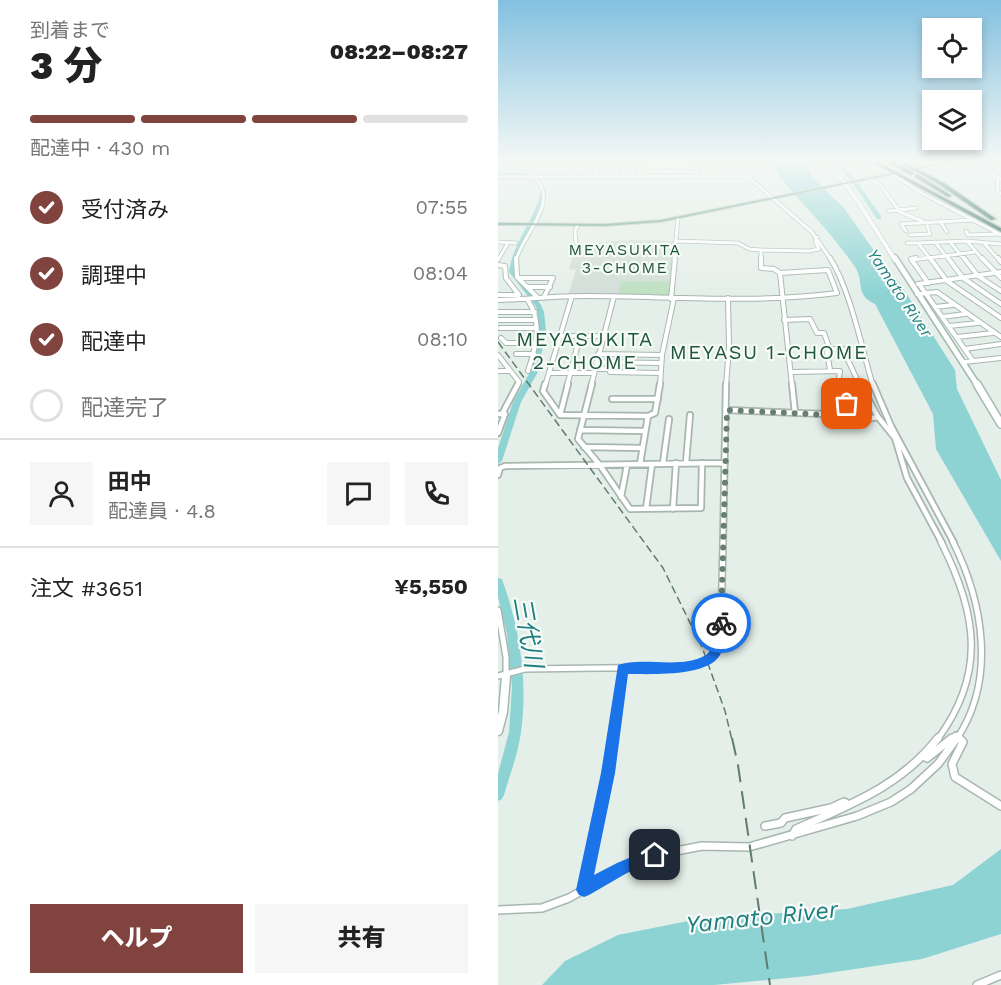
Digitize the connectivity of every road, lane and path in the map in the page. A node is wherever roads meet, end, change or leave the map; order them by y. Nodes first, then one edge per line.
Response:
1 (543, 205) edge
2 (739, 205) edge
3 (784, 205) edge
4 (861, 205) edge
5 (894, 205) edge
6 (946, 205) edge
7 (957, 205) edge
8 (969, 205) edge
9 (916, 208) dead end
10 (898, 210) junction
11 (890, 211) dead end
12 (678, 218) junction
13 (959, 220) junction
14 (976, 220) junction
15 (925, 222) junction
16 (940, 222) junction
17 (498, 224) edge
18 (532, 225) junction
19 (578, 225) junction
20 (962, 225) dead end
21 (954, 228) dead end
22 (1001, 230) edge
23 (966, 231) dead end
24 (817, 237) junction
25 (676, 241) junction
26 (498, 242) edge
27 (934, 242) junction
28 (950, 242) junction
29 (967, 242) junction
30 (508, 243) junction
31 (516, 243) dead end
32 (576, 243) dead end
33 (907, 243) dead end
34 (918, 243) junction
35 (984, 243) junction
36 (1001, 244) edge
37 (761, 250) junction
38 (975, 252) junction
39 (960, 254) junction
40 (945, 255) junction
41 (928, 257) junction
42 (498, 260) edge
43 (1001, 262) edge
44 (498, 265) edge
45 (1001, 272) edge
46 (780, 273) junction
47 (994, 273) junction
48 (978, 276) junction
49 (518, 278) junction
50 (963, 278) junction
51 (1001, 278) edge
52 (947, 281) junction
53 (928, 283) junction
54 (919, 284) junction
55 (911, 285) junction
56 (526, 287) junction
57 (550, 287) junction
58 (1001, 291) edge
59 (925, 293) junction
60 (917, 294) junction
61 (572, 296) junction
62 (614, 296) junction
63 (498, 297) edge
64 (544, 297) junction
65 (538, 298) junction
66 (672, 298) junction
67 (728, 298) junction
68 (782, 298) junction
69 (527, 299) junction
70 (954, 304) junction
71 (1001, 304) edge
72 (935, 306) junction
73 (498, 312) edge
74 (535, 312) junction
75 (965, 314) junction
76 (942, 317) junction
77 (1001, 318) edge
78 (498, 320) edge
79 (536, 320) junction
80 (784, 320) junction
81 (978, 323) junction
82 (949, 326) junction
83 (500, 328) dead end
84 (537, 328) junction
85 (994, 333) junction
86 (560, 336) junction
87 (580, 336) junction
88 (602, 336) junction
89 (957, 337) junction
90 (1001, 337) edge
91 (501, 338) dead end
92 (536, 343) junction
93 (1001, 344) edge
94 (829, 349) junction
95 (965, 349) junction
96 (516, 354) dead end
97 (534, 354) junction
98 (598, 354) junction
99 (662, 355) junction
100 (1001, 357) edge
101 (499, 358) edge
102 (973, 361) junction
103 (596, 362) junction
104 (964, 362) junction
105 (661, 363) junction
106 (830, 370) junction
107 (498, 371) edge
108 (510, 371) junction
109 (528, 371) dead end
110 (594, 371) junction
111 (792, 372) junction
112 (549, 373) junction
113 (570, 373) junction
114 (660, 373) junction
115 (612, 399) dead end
116 (658, 399) junction
117 (727, 410) junction
118 (795, 413) junction
119 (500, 414) edge
120 (583, 414) junction
121 (560, 415) junction
122 (690, 415) dead end
123 (648, 416) junction
124 (849, 416) junction
125 (878, 417) junction
126 (669, 419) dead end
127 (1001, 424) edge
128 (580, 430) junction
129 (645, 431) junction
130 (498, 433) edge
131 (897, 438) junction
132 (584, 447) junction
133 (642, 448) junction
134 (676, 463) junction
135 (686, 463) junction
136 (702, 463) junction
137 (725, 463) junction
138 (599, 464) junction
139 (640, 464) junction
140 (652, 464) junction
141 (663, 464) junction
142 (627, 465) junction
143 (498, 475) edge
144 (621, 496) junction
145 (646, 509) junction
146 (673, 509) junction
147 (498, 610) edge
148 (622, 669) junction
149 (504, 676) edge
150 (498, 731) edge
151 (958, 737) junction
152 (925, 756) junction
153 (848, 804) junction
154 (1001, 806) edge
155 (765, 826) dead end
156 (792, 836) junction
157 (584, 890) junction
158 (498, 910) edge
159 (1001, 975) edge
160 (977, 985) edge

1 - 18 street
2 - 12 main road
3 - 24 street
4 - 55 street
5 - 10 street
6 - 14 street
7 - 22 highway
8 - 22 highway
9 - 10 street
10 - 11 street
10 - 15 street
12 - 19 main road
12 - 25 street
13 - 14 street
13 - 16 street
13 - 20 street
14 - 22 street
15 - 15 street
15 - 16 street
16 - 21 street
17 - 18 main road
18 - 19 main road
18 - 49 street
19 - 32 street
22 - 23 street
24 - 37 street
24 - 131 street
25 - 37 street
25 - 66 street
26 - 30 street
27 - 28 street
27 - 34 street
27 - 40 street
28 - 29 street
28 - 39 street
29 - 35 street
29 - 38 street
30 - 31 street
30 - 42 street
33 - 34 street
34 - 41 street
35 - 36 street
35 - 43 street
37 - 46 street
38 - 39 street
38 - 47 street
39 - 40 street
39 - 48 street
40 - 41 street
40 - 50 street
41 - 52 street
41 - 53 street
44 - 63 street
45 - 47 street
46 - 68 street
46 - 68 street
47 - 48 street
47 - 51 street
48 - 50 street
48 - 58 street
49 - 56 street
49 - 57 street
50 - 52 street
50 - 71 street
52 - 53 street
52 - 77 street
53 - 54 street
54 - 55 street
54 - 59 street
55 - 60 street
56 - 57 street
56 - 65 street
57 - 64 street
59 - 60 street
59 - 70 street
59 - 72 street
60 - 104 street
61 - 62 street
61 - 64 street
61 - 86 street
62 - 66 street
62 - 88 street
63 - 69 street
64 - 65 street
65 - 69 street
66 - 67 street
66 - 99 street
67 - 68 street
67 - 117 street
68 - 80 street
69 - 74 street
70 - 72 street
70 - 75 street
72 - 76 street
73 - 74 street
74 - 79 street
75 - 76 street
75 - 81 street
76 - 82 street
78 - 79 street
79 - 84 street
80 - 94 street
80 - 111 street
81 - 82 street
81 - 85 street
82 - 89 street
83 - 84 street
84 - 92 street
85 - 89 street
85 - 90 street
86 - 87 street
86 - 112 street
87 - 88 street
87 - 113 street
88 - 98 street
89 - 95 street
91 - 92 street
92 - 97 street
93 - 95 street
94 - 106 street
94 - 125 street
95 - 102 street
96 - 97 street
97 - 109 street
98 - 99 street
98 - 103 street
99 - 105 street
100 - 102 street
101 - 108 street
102 - 104 street
103 - 105 street
103 - 110 street
104 - 127 street
105 - 114 street
106 - 111 street
106 - 124 street
107 - 108 street
108 - 119 street
110 - 113 street
110 - 114 street
110 - 120 street
111 - 118 street
112 - 113 street
112 - 121 street
113 - 121 street
114 - 116 street
115 - 116 street
116 - 123 street
117 - 118 street
117 - 137 street
118 - 124 street
119 - 130 street
120 - 121 street
120 - 123 street
120 - 128 street
122 - 135 street
123 - 129 street
124 - 125 street
125 - 131 street
126 - 141 street
128 - 129 street
128 - 132 street
129 - 133 street
131 - 151 street
131 - 152 street
132 - 133 street
132 - 138 street
133 - 139 street
134 - 135 street
134 - 141 street
134 - 146 street
135 - 136 street
136 - 137 street
136 - 146 street
137 - 148 street
138 - 142 street
138 - 143 street
138 - 144 street
139 - 140 street
139 - 142 street
140 - 141 street
140 - 145 street
142 - 144 street
144 - 145 street
145 - 146 street
147 - 149 street
148 - 149 street
148 - 157 street
149 - 150 street
151 - 152 street
151 - 154 street
151 - 156 street
152 - 153 street
153 - 155 street
153 - 156 street
156 - 157 street
157 - 158 street
159 - 160 street

